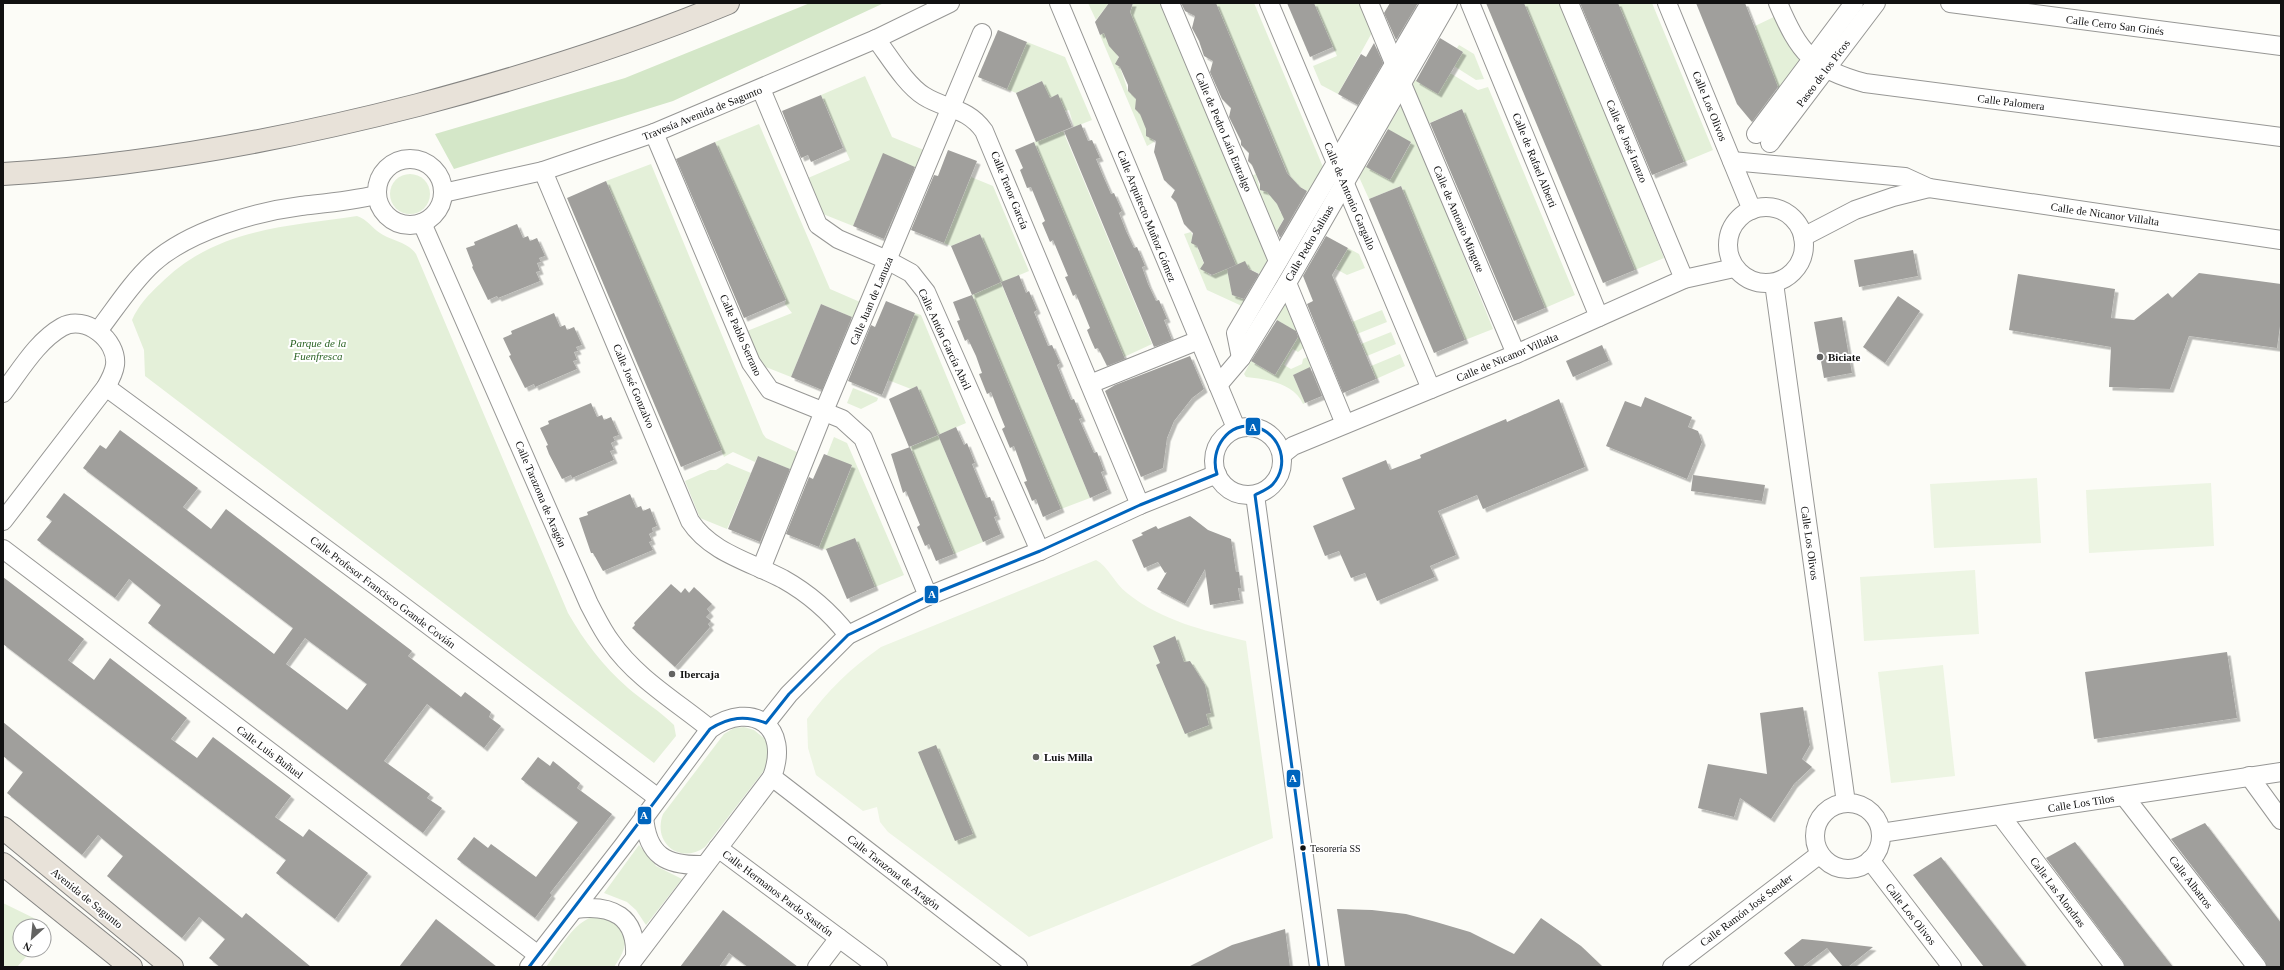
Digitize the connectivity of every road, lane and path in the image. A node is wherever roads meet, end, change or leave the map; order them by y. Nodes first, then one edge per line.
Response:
1 (728, 3) edge
2 (950, 3) edge
3 (1059, 3) edge
4 (1170, 3) edge
5 (1269, 3) edge
6 (1370, 3) edge
7 (1430, 3) edge
8 (1448, 3) edge
9 (1470, 3) edge
10 (1569, 3) edge
11 (1667, 3) edge
12 (1778, 3) edge
13 (1854, 3) edge
14 (1876, 3) edge
15 (1950, 3) edge
16 (982, 33) dead end
17 (876, 40) junction
18 (2281, 46) edge
19 (1812, 59) junction
20 (1394, 63) junction
21 (1826, 69) junction
22 (1402, 84) junction
23 (761, 89) junction
24 (952, 107) junction
25 (654, 133) junction
26 (2281, 137) edge
27 (1732, 161) junction
28 (1335, 162) junction
29 (543, 171) junction
30 (3, 174) edge
31 (1344, 183) junction
32 (1929, 188) junction
33 (443, 193) junction
34 (376, 195) junction
35 (1752, 210) junction
36 (422, 223) junction
37 (1803, 237) junction
38 (2281, 240) edge
39 (887, 260) junction
40 (1278, 261) junction
41 (1734, 268) junction
42 (1684, 279) junction
43 (1287, 282) junction
44 (1774, 283) junction
45 (1599, 317) junction
46 (98, 331) junction
47 (1199, 340) junction
48 (1516, 354) junction
49 (1241, 358) junction
50 (1090, 384) junction
51 (1218, 385) junction
52 (106, 388) junction
53 (1431, 389) junction
54 (3, 394) edge
55 (824, 411) junction
56 (1346, 424) junction
57 (1236, 428) junction
58 (1283, 454) junction
59 (1216, 474) junction
60 (1255, 495) junction
61 (1140, 505) junction
62 (3, 521) edge
63 (3, 549) edge
64 (1040, 551) junction
65 (761, 569) junction
66 (928, 596) junction
67 (848, 635) junction
68 (766, 723) junction
69 (710, 729) junction
70 (2281, 772) edge
71 (2249, 776) junction
72 (772, 777) junction
73 (2124, 796) junction
74 (658, 798) junction
75 (1846, 803) junction
76 (644, 816) junction
77 (2001, 816) junction
78 (2281, 820) edge
79 (3, 828) edge
80 (1881, 833) junction
81 (718, 848) junction
82 (1820, 854) junction
83 (1870, 860) junction
84 (3, 864) edge
85 (704, 865) junction
86 (575, 908) junction
87 (839, 938) junction
88 (533, 961) edge
89 (632, 962) edge
90 (132, 967) edge
91 (172, 967) edge
92 (817, 967) edge
93 (878, 967) edge
94 (1018, 967) edge
95 (1319, 967) edge
96 (1672, 967) edge
97 (1952, 967) edge
98 (2115, 967) edge
99 (2257, 967) edge

1 - 30 highway
2 - 17 street, Travesía Avenida de Sagunto
3 - 47 street, Calle Arquitecto Muñoz Gómez
4 - 40 street, Calle de Pedro Laín Entralgo
5 - 28 street, Calle de Antonio Gargallo
6 - 20 street
7 - 20 street, Calle Pedro Salinas
8 - 22 street, Calle Pedro Salinas
9 - 45 street, Calle de Rafael Alberti
10 - 42 street, Calle de José Iranzo
11 - 27 street, Calle Los Olivos
12 - 19 street, Calle Palomera
13 - 19 street, Paseo de los Picos
14 - 21 street, Paseo de los Picos
15 - 18 street, Calle Cerro San Ginés
16 - 24 street, Calle Juan de Lanuza
17 - 23 street, Travesía Avenida de Sagunto
17 - 24 street, Calle Tenor García
19 - 21 street, Calle Palomera
19 - 21 street, Paseo de los Picos
20 - 28 street, Calle Pedro Salinas
21 - 26 street, Calle Palomera
22 - 31 street, Calle Pedro Salinas
22 - 48 street, Calle de Antonio Mingote
23 - 25 street, Travesía Avenida de Sagunto
23 - 39 street, Calle Antón García Abril
24 - 39 street, Calle Juan de Lanuza
24 - 50 street, Calle Tenor García
25 - 29 street, Travesía Avenida de Sagunto
25 - 55 street, Calle Pablo Serrano
27 - 32 street, Calle de Nicanor Villalta
27 - 35 street, Calle Los Olivos
28 - 31 street, Calle de Antonio Gargallo
28 - 40 street, Calle Pedro Salinas
29 - 33 street, Travesía Avenida de Sagunto
29 - 65 street, Calle José Gonzalvo
31 - 43 street, Calle Pedro Salinas
31 - 53 street, Calle de Antonio Gargallo
32 - 37 street, Calle de Nicanor Villalta
32 - 38 street, Calle de Nicanor Villalta
33 - 34 street
33 - 36 street
34 - 36 street
34 - 46 street
35 - 37 street
35 - 41 street
36 - 69 street, Calle Tarazona de Aragón
37 - 44 street
39 - 55 street, Calle Juan de Lanuza
39 - 64 street, Calle Antón García Abril
40 - 49 street, Calle Pedro Salinas
41 - 42 street, Calle de Nicanor Villalta
41 - 44 street
42 - 45 street, Calle de Nicanor Villalta
43 - 49 street, Calle Pedro Salinas
43 - 56 street
44 - 75 street, Calle Los Olivos
45 - 48 street, Calle de Nicanor Villalta
46 - 52 street
46 - 54 street
47 - 50 street
47 - 51 street, Calle Arquitecto Muñoz Gómez
48 - 53 street, Calle de Nicanor Villalta
49 - 51 street, Calle Pedro Salinas
50 - 61 street, Calle Tenor García
51 - 57 street, Calle Arquitecto Muñoz Gómez
52 - 62 street
52 - 74 street, Calle Profesor Francisco Grande Covián
53 - 56 street, Calle de Nicanor Villalta
55 - 65 street, Calle Juan de Lanuza
55 - 66 street, Calle Pablo Serrano
56 - 58 street, Calle de Nicanor Villalta
57 - 58 street
57 - 59 street
58 - 60 street
59 - 60 street
59 - 61 street
60 - 95 street
61 - 64 street
63 - 88 street, Calle Luis Buñuel
64 - 66 street
65 - 67 street, Calle José Gonzalvo
66 - 67 street
67 - 68 street
68 - 69 street
68 - 72 street
69 - 74 street
70 - 71 street, Calle Los Tilos
71 - 73 street, Calle Los Tilos
71 - 78 street
72 - 81 street
72 - 94 street, Calle Tarazona de Aragón
73 - 77 street, Calle Los Tilos
73 - 99 street, Calle Albatros
74 - 76 street
75 - 80 street
75 - 82 street
76 - 85 street
76 - 86 street
77 - 80 street, Calle Los Tilos
77 - 98 street, Calle Las Alondras
79 - 91 highway, Avenida de Sagunto
80 - 83 street
81 - 85 street
81 - 87 street, Calle Hermanos Pardo Sastrón
82 - 83 street
82 - 96 street, Calle Ramón José Sender
83 - 97 street, Calle Los Olivos
84 - 90 highway
85 - 89 street
86 - 88 street
86 - 89 street
87 - 92 street, Calle Hermanos Pardo Sastrón
87 - 93 street, Calle Hermanos Pardo Sastrón

